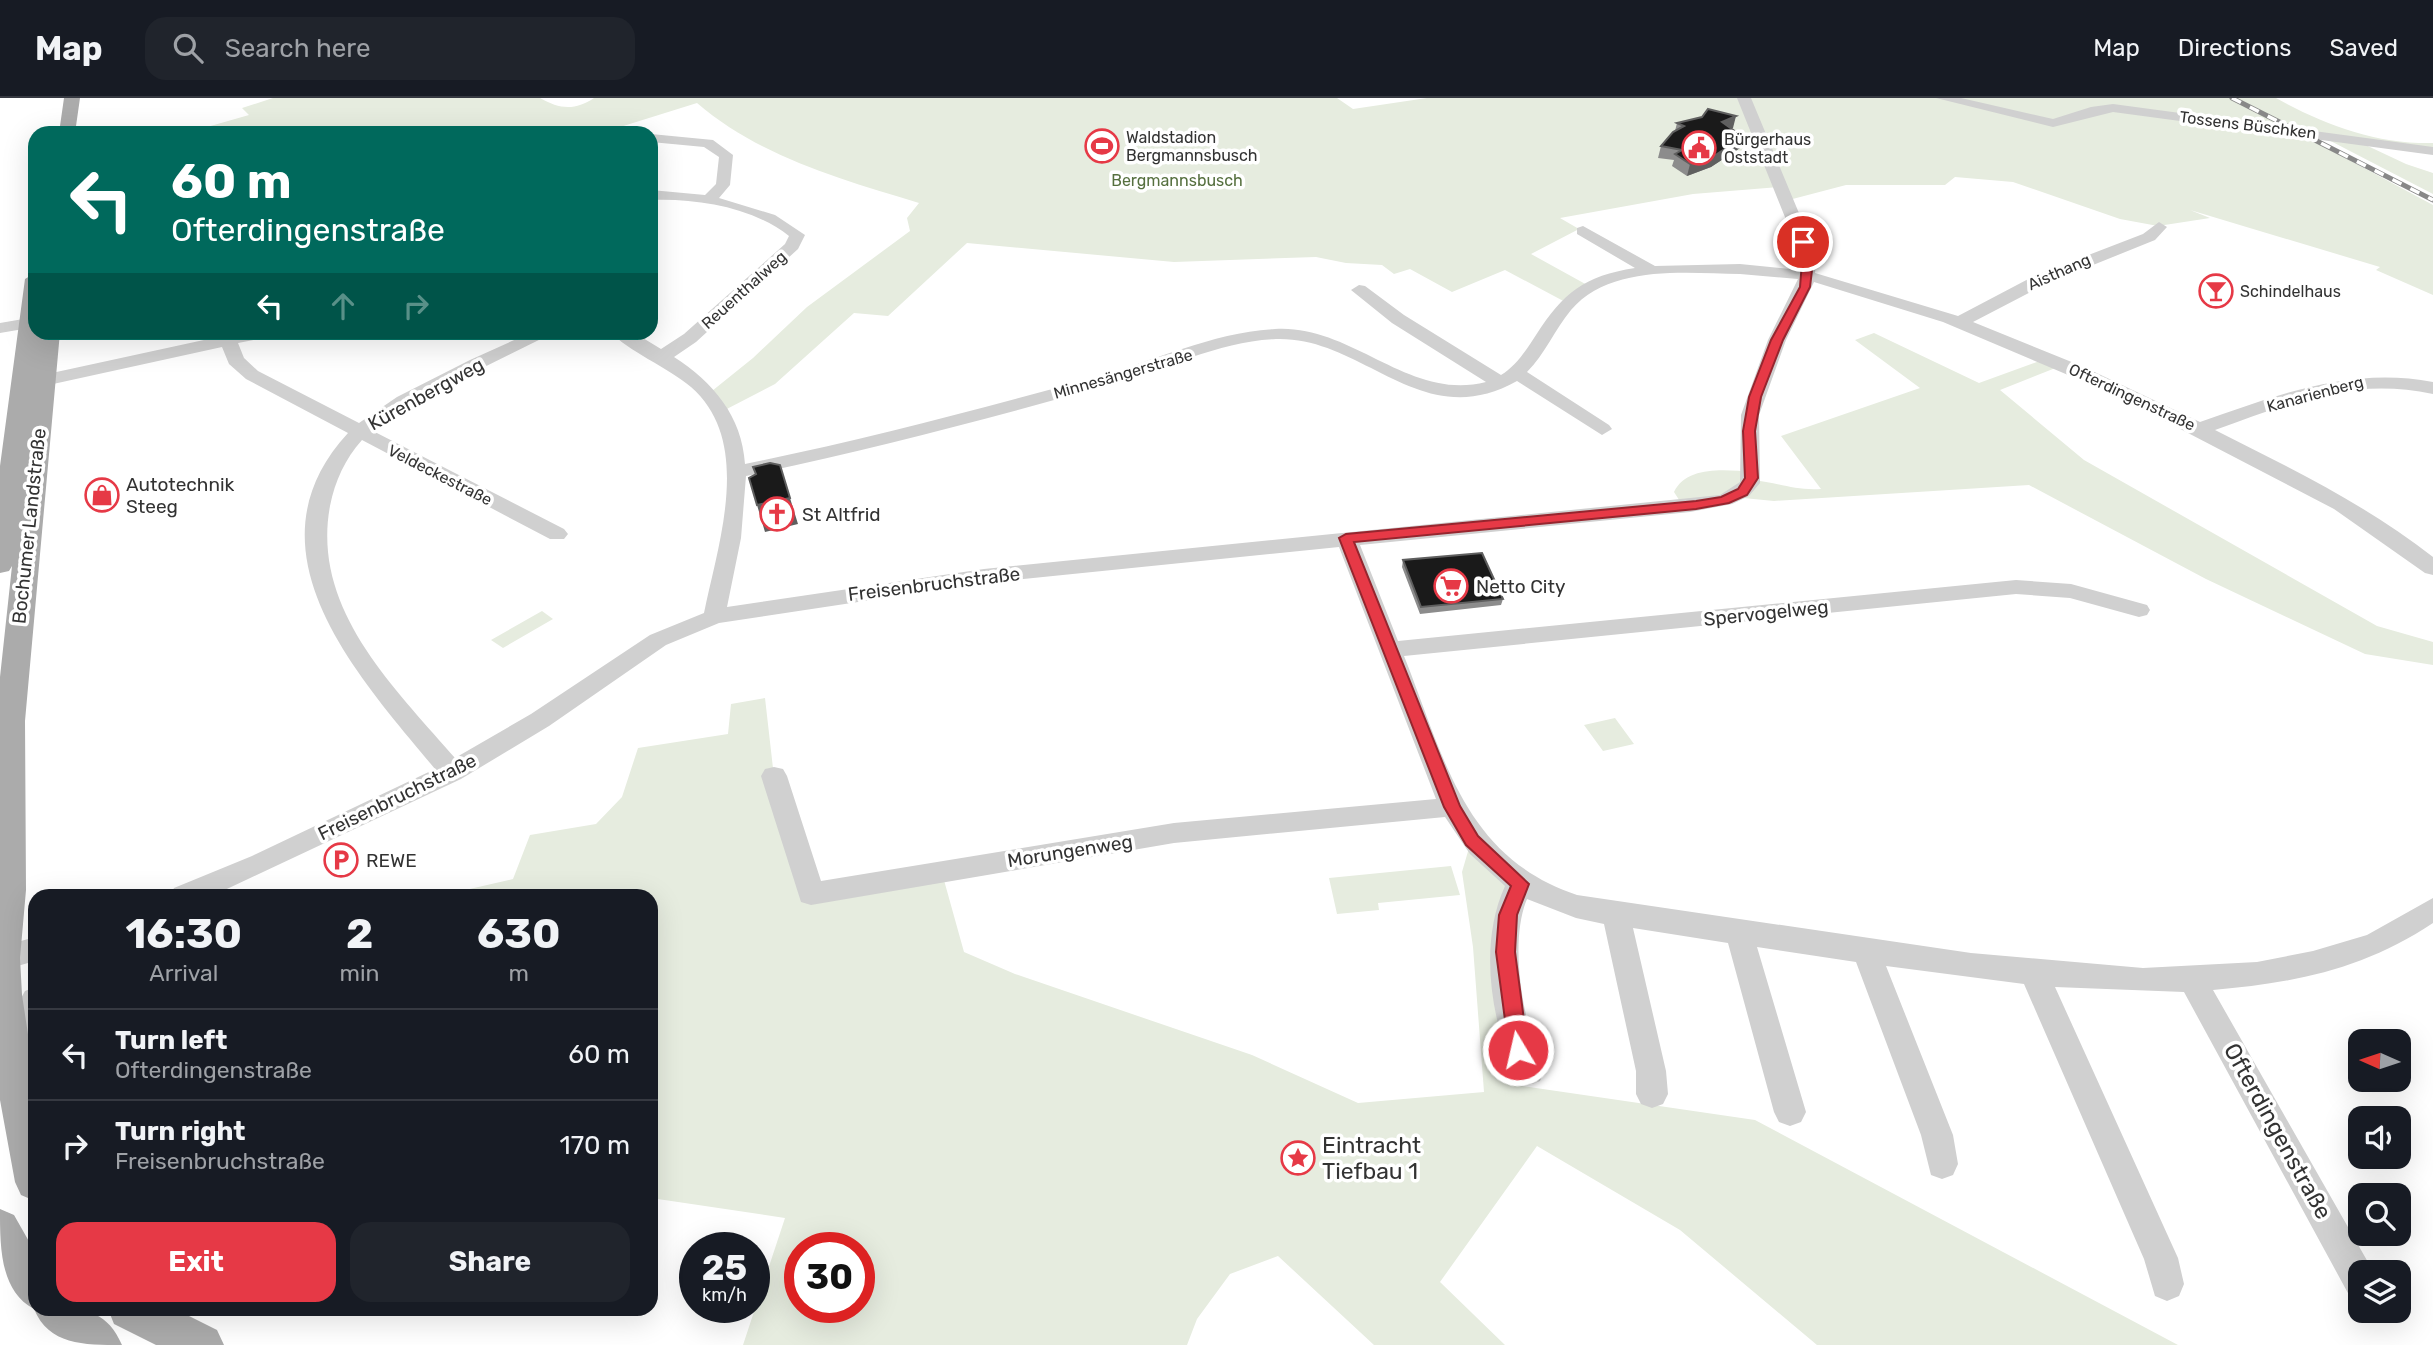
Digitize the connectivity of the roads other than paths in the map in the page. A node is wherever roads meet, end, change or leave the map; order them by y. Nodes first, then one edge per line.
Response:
1 (57, 98) edge
2 (72, 98) edge
3 (1744, 98) edge
4 (1943, 98) edge
5 (53, 126) edge
6 (68, 126) edge
7 (658, 139) edge
8 (2433, 151) edge
9 (658, 195) edge
10 (710, 199) junction
11 (2159, 227) dead end
12 (1583, 231) dead end
13 (1651, 270) junction
14 (1807, 276) junction
15 (1360, 290) dead end
16 (1960, 322) junction
17 (28, 327) edge
18 (0, 328) edge
19 (34, 340) edge
20 (40, 340) edge
21 (209, 340) edge
22 (224, 340) edge
23 (531, 340) edge
24 (634, 340) edge
25 (663, 356) junction
26 (1509, 378) junction
27 (44, 380) junction
28 (2433, 388) edge
29 (1602, 429) dead end
30 (2199, 429) junction
31 (361, 430) junction
32 (7, 445) edge
33 (737, 472) junction
34 (557, 534) dead end
35 (1346, 538) junction
36 (0, 565) edge
37 (2433, 568) edge
38 (2139, 610) dead end
39 (714, 617) junction
40 (1391, 650) junction
41 (452, 772) junction
42 (774, 776) dead end
43 (1452, 807) junction
44 (1520, 884) junction
45 (201, 889) edge
46 (2433, 909) edge
47 (1616, 915) junction
48 (1739, 933) junction
49 (1866, 951) junction
50 (13, 956) edge
51 (2034, 973) junction
52 (2193, 981) junction
53 (1528, 1071) dead end
54 (27, 1081) edge
55 (1652, 1094) dead end
56 (1790, 1112) dead end
57 (1942, 1164) dead end
58 (0, 1229) edge
59 (2348, 1260) edge
60 (28, 1278) edge
61 (2167, 1284) dead end
62 (64, 1316) edge
63 (143, 1316) edge
64 (100, 1345) edge
65 (202, 1345) edge

1 - 5 main road
2 - 6 main road
3 - 14 street
4 - 8 street, Tossens Büschken
7 - 10 street
9 - 10 street, Reuenthalweg
10 - 25 street, Reuenthalweg
11 - 16 street, Aisthang
12 - 13 street
13 - 14 street
13 - 26 street
14 - 16 street, Ofterdingenstraße
14 - 35 street, Freisenbruchstraße
15 - 26 street
16 - 30 street, Ofterdingenstraße
17 - 18 street
19 - 32 main road, Bochumer Landstraße
20 - 27 main road, Bochumer Landstraße
21 - 27 street
22 - 31 street, Veldeckestraße
23 - 31 street, Kürenbergweg
24 - 25 street
25 - 33 street
26 - 29 street
26 - 33 street, Minnesängerstraße
27 - 50 main road, Bochumer Landstraße
28 - 30 street, Kanarienberg
30 - 37 street, Ofterdingenstraße
31 - 34 street, Veldeckestraße
31 - 41 street, Kürenbergweg
32 - 36 main road, Bochumer Landstraße
33 - 39 street
35 - 39 street, Freisenbruchstraße
35 - 40 street
38 - 40 street, Spervogelweg
39 - 41 street, Freisenbruchstraße
40 - 43 street
41 - 45 street, Freisenbruchstraße
42 - 43 street, Morungenweg
43 - 44 street
44 - 47 street
44 - 53 street
46 - 52 street
47 - 48 street
47 - 55 street
48 - 49 street
48 - 56 street
49 - 51 street
49 - 57 street
50 - 54 main road, Bochumer Landstraße
51 - 52 street
51 - 61 street
52 - 59 street, Ofterdingenstraße
58 - 60 main road
62 - 64 main road
63 - 65 main road

